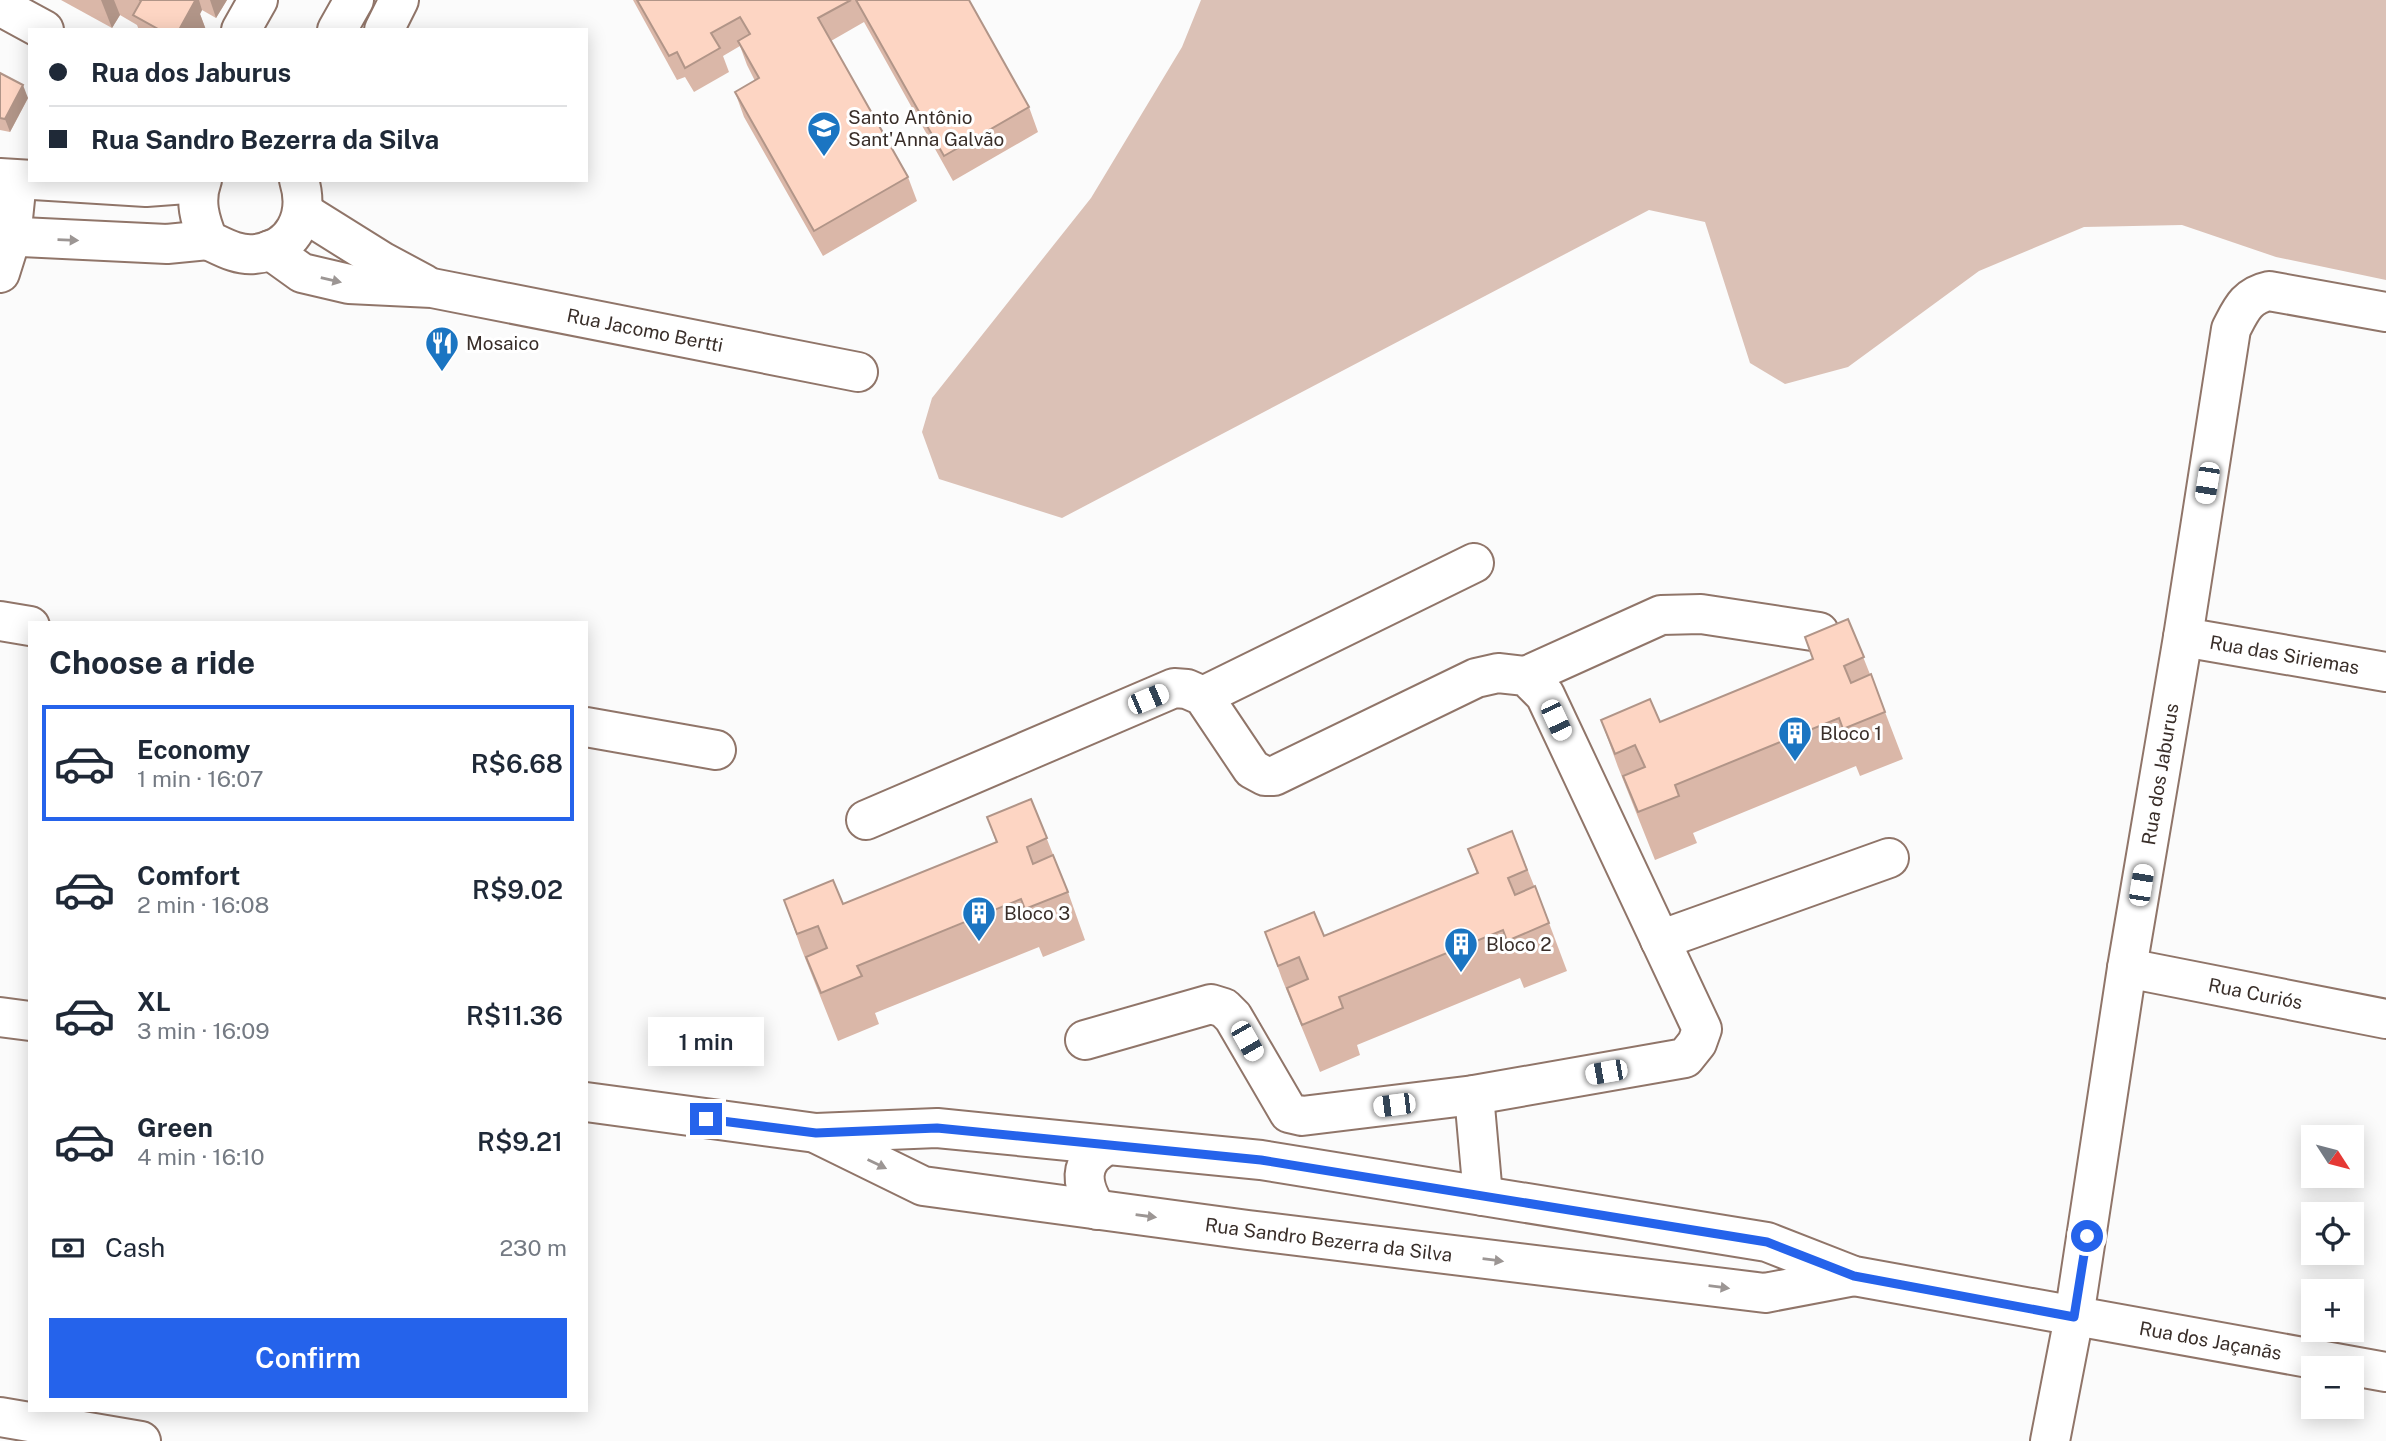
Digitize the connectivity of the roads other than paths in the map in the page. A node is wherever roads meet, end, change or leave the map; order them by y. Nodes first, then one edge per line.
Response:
1 (258, 0) edge
2 (354, 0) edge
3 (399, 0) edge
4 (0, 6) edge
5 (40, 28) edge
6 (242, 28) edge
7 (338, 28) edge
8 (385, 28) edge
9 (8, 179) edge
10 (28, 180) edge
11 (60, 182) edge
12 (201, 182) edge
13 (304, 192) edge
14 (6, 237) edge
15 (208, 240) junction
16 (270, 250) junction
17 (0, 274) edge
18 (432, 288) junction
19 (2386, 313) edge
20 (858, 372) dead end
21 (1474, 563) dead end
22 (0, 621) edge
23 (28, 626) edge
24 (1819, 632) edge
25 (2183, 637) junction
26 (2386, 673) edge
27 (1526, 676) junction
28 (1203, 696) junction
29 (588, 727) edge
30 (716, 750) dead end
31 (866, 820) dead end
32 (1889, 858) dead end
33 (1660, 940) junction
34 (2127, 968) junction
35 (0, 1017) edge
36 (2386, 1018) edge
37 (28, 1021) edge
38 (1086, 1040) dead end
39 (1474, 1095) junction
40 (588, 1102) edge
41 (816, 1133) junction
42 (1106, 1145) junction
43 (1483, 1196) junction
44 (1097, 1210) junction
45 (1603, 1215) junction
46 (1591, 1272) junction
47 (1854, 1276) junction
48 (2074, 1317) junction
49 (2386, 1372) edge
50 (0, 1417) edge
51 (141, 1441) edge
52 (2050, 1441) edge

1 - 6 street
2 - 7 street
3 - 8 street
4 - 5 street
9 - 10 street
9 - 14 street
11 - 12 street
12 - 15 street
13 - 16 street
13 - 18 street, Rua Jacomo Bertti
14 -> 15 street
14 - 17 street
15 - 16 street
16 -> 18 street, Rua Jacomo Bertti
18 - 20 street, Rua Jacomo Bertti
19 - 25 street, Rua dos Jaburus
21 - 28 street
22 - 23 street
24 - 27 street
25 - 26 street, Rua das Siriemas
25 - 34 street, Rua dos Jaburus
27 - 28 street
27 - 33 street
28 - 31 street
29 - 30 street
32 - 33 street
33 - 39 street
34 - 36 street, Rua Curiós
34 - 48 street, Rua dos Jaburus
35 - 37 street
38 - 39 street
39 - 43 street
40 - 41 street, Rua Sandro Bezerra da Silva
41 - 42 street, Rua Sandro Bezerra da Silva
41 -> 44 street, Rua Sandro Bezerra da Silva
42 - 43 street, Rua Sandro Bezerra da Silva
42 - 44 street
43 - 45 street, Rua Sandro Bezerra da Silva
44 -> 46 street, Rua Sandro Bezerra da Silva
45 - 46 street
45 - 47 street, Rua Sandro Bezerra da Silva
46 -> 47 street, Rua Sandro Bezerra da Silva
47 - 48 street, Rua Sandro Bezerra da Silva
48 - 49 street, Rua dos Jaçanãs
48 - 52 street, Rua dos Jaburus
50 - 51 street

